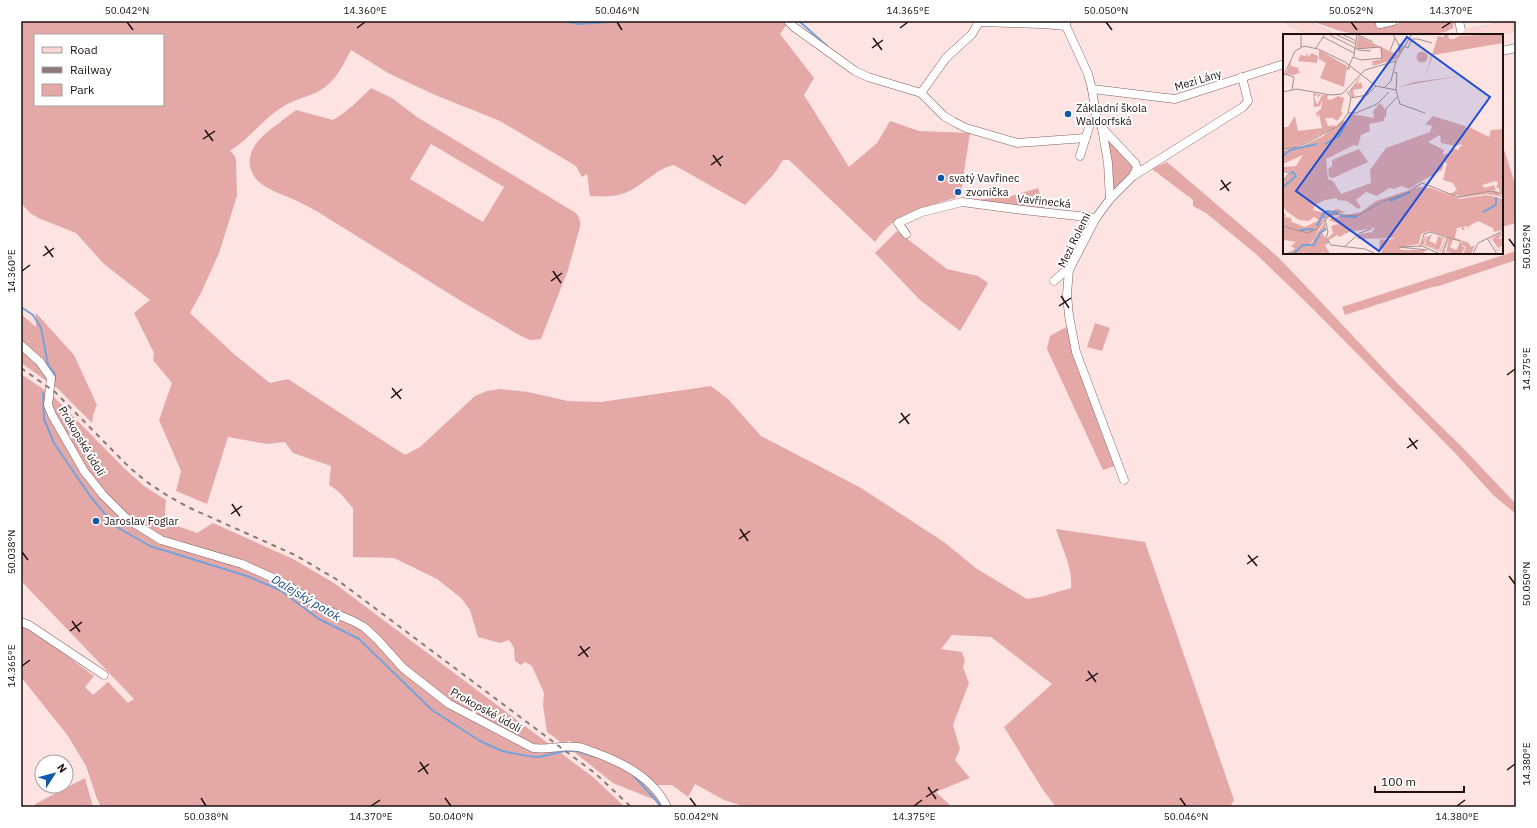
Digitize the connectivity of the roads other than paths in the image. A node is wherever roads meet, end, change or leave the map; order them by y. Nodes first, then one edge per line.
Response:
1 (788, 21) edge
2 (1292, 21) edge
3 (1393, 21) edge
4 (1459, 21) edge
5 (978, 22) edge
6 (1043, 22) edge
7 (1066, 24) edge
8 (1380, 24) dead end
9 (1516, 25) edge
10 (1324, 34) edge
11 (1462, 34) edge
12 (1472, 34) edge
13 (1516, 48) edge
14 (1503, 51) edge
15 (1283, 64) edge
16 (1242, 77) junction
17 (1092, 89) junction
18 (921, 93) junction
19 (1096, 116) junction
20 (1102, 128) junction
21 (1086, 138) junction
22 (1080, 156) dead end
23 (1133, 176) junction
24 (1110, 199) junction
25 (1096, 218) junction
26 (906, 234) dead end
27 (1069, 270) junction
28 (1054, 281) dead end
29 (21, 345) edge
30 (1124, 480) dead end
31 (21, 622) edge
32 (104, 675) dead end
33 (667, 807) edge

1 - 18 street
2 - 10 main road
3 - 8 street
4 - 11 street
5 - 6 street
5 - 18 street
6 - 7 street
7 - 17 street
9 - 12 main road
13 - 14 street
15 - 16 street, Mezi Lány
16 - 17 street, Mezi Lány
16 - 23 street, Mezi Rolemi
17 - 19 street
18 - 21 street
19 - 20 street
19 - 21 street
20 - 23 street
20 - 24 street
21 - 22 street
23 - 24 street, Mezi Rolemi
24 - 25 street, Mezi Rolemi
25 - 26 street, Vavřinecká
25 - 27 street, Mezi Rolemi
27 - 28 street
27 - 30 street, Mezi Rolemi
29 - 33 street, Prokopské údolí
31 - 32 street

